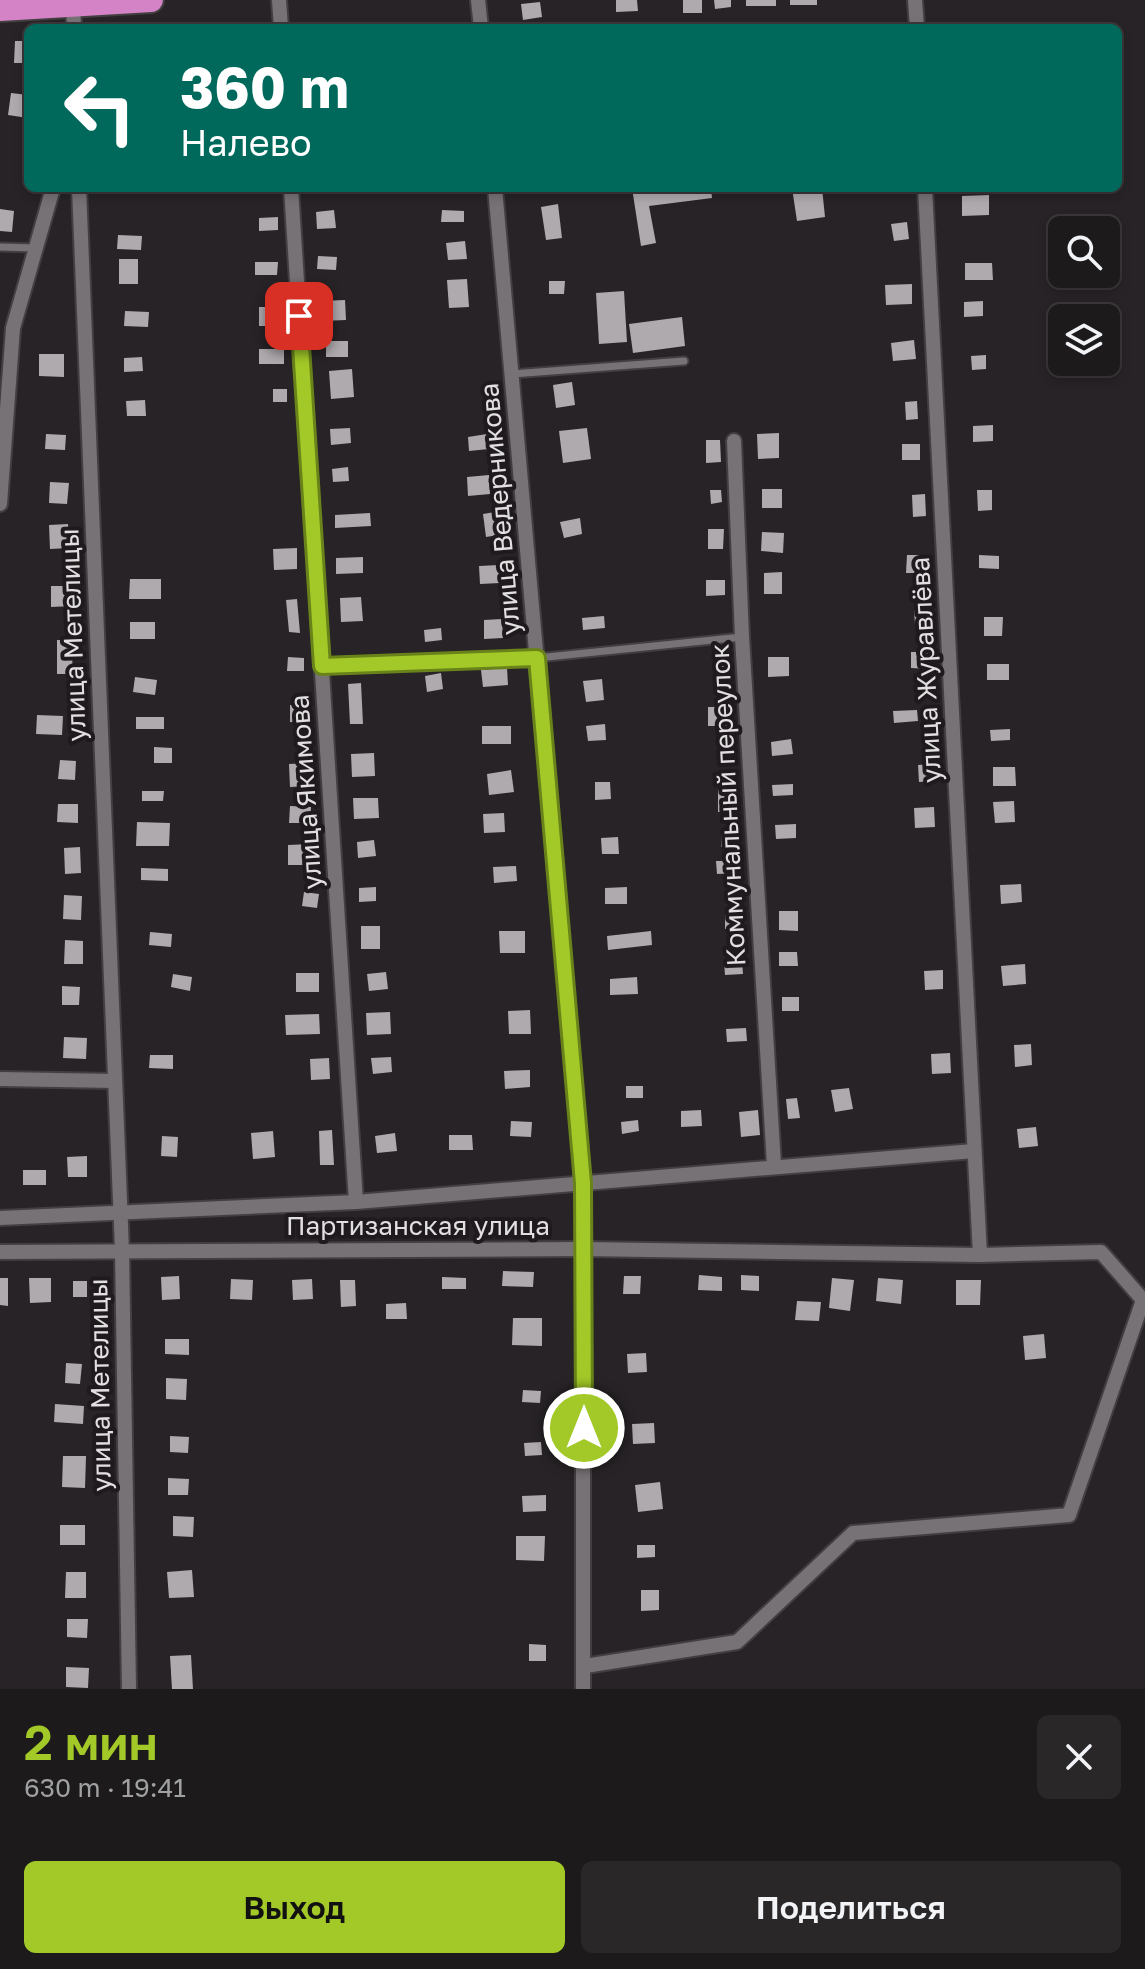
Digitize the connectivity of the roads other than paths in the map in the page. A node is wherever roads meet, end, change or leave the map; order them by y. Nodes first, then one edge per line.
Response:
1 (151, 0) edge
2 (279, 0) edge
3 (478, 0) edge
4 (915, 0) edge
5 (0, 9) edge
6 (73, 11) edge
7 (281, 24) edge
8 (481, 24) edge
9 (917, 24) edge
10 (52, 192) edge
11 (79, 192) edge
12 (291, 192) edge
13 (495, 192) edge
14 (925, 192) edge
15 (0, 247) edge
16 (36, 248) junction
17 (684, 361) dead end
18 (512, 374) junction
19 (734, 441) dead end
20 (0, 504) edge
21 (742, 637) junction
22 (537, 658) junction
23 (322, 666) junction
24 (0, 1079) edge
25 (115, 1081) junction
26 (974, 1151) junction
27 (774, 1165) junction
28 (583, 1183) junction
29 (356, 1202) junction
30 (120, 1213) junction
31 (0, 1218) edge
32 (583, 1249) junction
33 (122, 1250) junction
34 (0, 1252) edge
35 (980, 1255) junction
36 (585, 1666) junction
37 (129, 1689) edge
38 (583, 1689) edge

1 - 6 highway
2 - 7 street
3 - 8 street
4 - 9 street
5 - 6 highway
10 - 16 street
11 - 25 street, улица Метелицы
12 - 23 street, улица Якимова
13 - 18 street, улица Ведерникова
14 - 26 street, улица Журавлёва
15 - 16 lane
16 - 20 street
17 - 18 lane
18 - 22 street, улица Ведерникова
19 - 21 street, Коммунальный переулок
21 - 22 lane
21 - 27 street, Коммунальный переулок
22 - 23 lane
22 - 28 street, улица Ведерникова
23 - 29 street, улица Якимова
24 - 25 street
25 - 30 street, улица Метелицы
26 - 27 street, Партизанская улица
26 - 35 street, улица Журавлёва
27 - 28 street, Партизанская улица
28 - 29 street, Партизанская улица
28 - 32 street, улица Ведерникова
29 - 30 street, Партизанская улица
30 - 31 street, Партизанская улица
30 - 33 street, улица Метелицы
32 - 33 street, Партизанская улица
32 - 35 street, Партизанская улица
32 - 36 street, улица Ведерникова
33 - 34 street, Партизанская улица
33 - 37 street, улица Метелицы
35 - 36 street, Партизанская улица
36 - 38 street, улица Ведерникова

